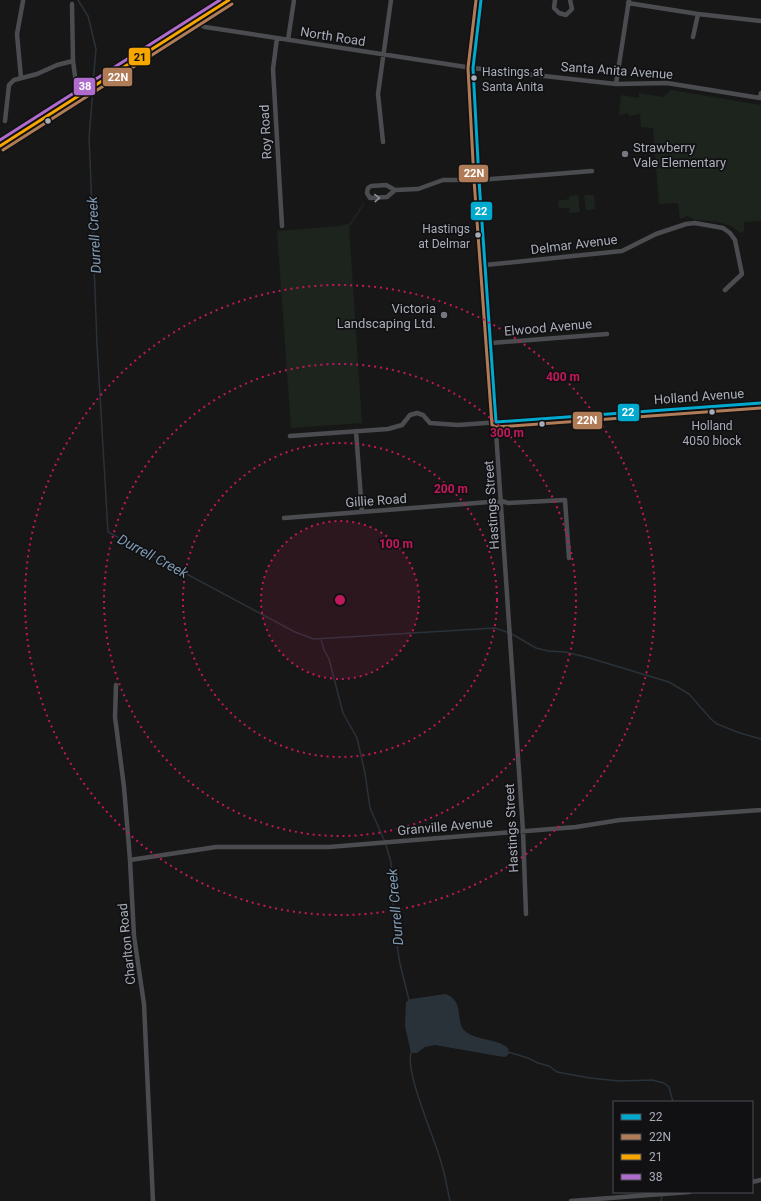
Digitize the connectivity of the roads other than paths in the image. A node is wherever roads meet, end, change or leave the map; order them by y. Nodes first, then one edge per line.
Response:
1 (229, 0) edge
2 (294, 0) edge
3 (391, 0) edge
4 (481, 0) edge
5 (555, 0) edge
6 (570, 0) edge
7 (23, 1) dead end
8 (629, 2) edge
9 (72, 4) dead end
10 (698, 14) junction
11 (198, 21) junction
12 (761, 21) edge
13 (693, 37) dead end
14 (277, 38) junction
15 (288, 40) junction
16 (382, 55) junction
17 (73, 61) junction
18 (466, 67) dead end
19 (473, 68) junction
20 (21, 78) junction
21 (616, 84) junction
22 (760, 96) edge
23 (78, 98) junction
24 (5, 121) dead end
25 (383, 142) dead end
26 (0, 146) edge
27 (592, 171) dead end
28 (479, 180) junction
29 (394, 190) junction
30 (282, 226) dead end
31 (485, 265) junction
32 (724, 290) dead end
33 (607, 334) dead end
34 (491, 343) junction
35 (761, 403) edge
36 (496, 422) junction
37 (356, 432) junction
38 (290, 436) dead end
39 (502, 501) junction
40 (362, 512) junction
41 (284, 518) dead end
42 (569, 558) dead end
43 (116, 685) dead end
44 (761, 810) edge
45 (523, 831) junction
46 (130, 860) junction
47 (526, 914) dead end
48 (676, 1193) edge
49 (153, 1201) edge
50 (571, 1201) edge

1 - 11 main road
2 - 15 street
3 - 16 street
4 - 19 street, Hastings Street
5 - 6 street
7 - 20 street
8 - 10 street
8 - 21 street
9 - 17 street
10 - 12 street
10 - 13 street
11 - 14 street, North Road
11 - 23 main road
14 - 15 street, North Road
14 - 30 street, Roy Road
15 - 16 street, North Road
16 - 18 street, North Road
16 - 25 street
17 - 20 street
17 - 23 street
19 - 21 street, Santa Anita Avenue
19 - 28 street, Hastings Street
20 - 24 street
21 - 22 street, Santa Anita Avenue
23 - 26 main road
27 - 28 street
28 - 29 street
28 - 31 street, Hastings Street
29 -> 29 street
31 - 32 street, Delmar Avenue
31 - 34 street, Hastings Street
33 - 34 street, Elwood Avenue
34 - 36 street, Hastings Street
35 - 36 street, Holland Avenue
36 - 37 street, Holland Avenue
36 - 39 street, Hastings Street
37 - 38 street, Holland Avenue
37 - 40 street
39 - 40 street, Gillie Road
39 - 42 street, Gillie Road
39 - 45 street, Hastings Street
40 - 41 street, Gillie Road
43 - 46 street, Charlton Road
44 - 45 street, Granville Avenue
45 - 46 street, Granville Avenue
45 - 47 street, Hastings Street
46 - 49 street, Charlton Road
48 - 50 street

